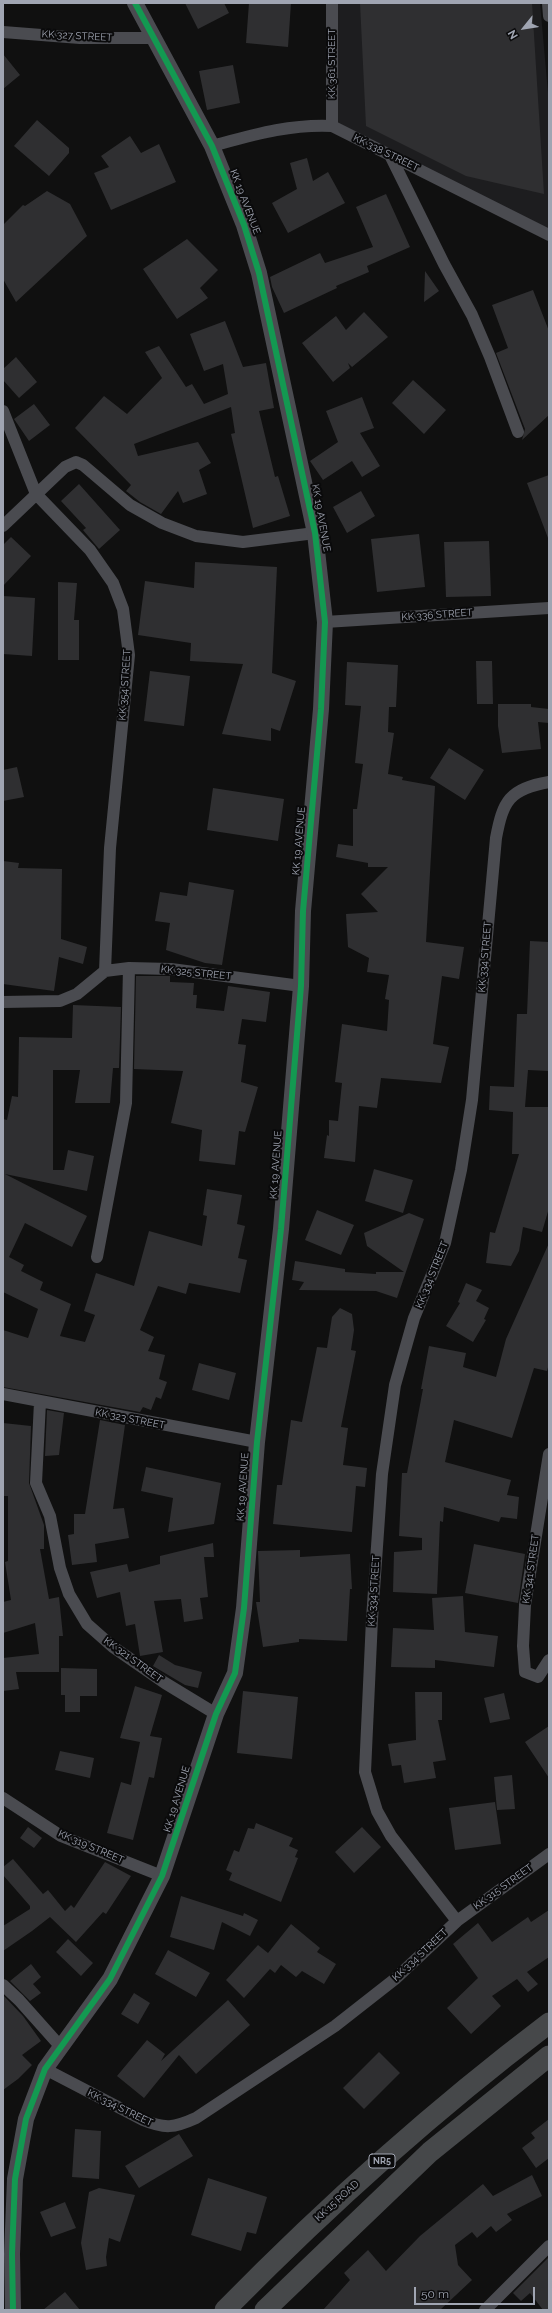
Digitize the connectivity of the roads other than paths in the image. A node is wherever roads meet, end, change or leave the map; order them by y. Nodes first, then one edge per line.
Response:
1 (135, 3) edge
2 (332, 3) edge
3 (548, 3) edge
4 (549, 16) edge
5 (3, 32) edge
6 (152, 38) junction
7 (332, 126) junction
8 (212, 146) junction
9 (390, 154) junction
10 (549, 235) edge
11 (3, 411) edge
12 (518, 432) dead end
13 (36, 494) junction
14 (3, 526) edge
15 (315, 533) junction
16 (549, 608) edge
17 (325, 622) junction
18 (549, 782) edge
19 (129, 968) junction
20 (105, 971) junction
21 (301, 986) junction
22 (3, 1002) edge
23 (98, 1257) dead end
24 (3, 1394) edge
25 (40, 1402) junction
26 (257, 1442) junction
27 (549, 1454) edge
28 (549, 1660) edge
29 (216, 1714) junction
30 (3, 1798) edge
31 (549, 1854) edge
32 (162, 1876) junction
33 (457, 1921) junction
34 (3, 1986) edge
35 (549, 2023) edge
36 (60, 2046) junction
37 (549, 2056) edge
38 (45, 2069) junction
39 (549, 2246) edge
40 (13, 2310) edge
41 (225, 2310) edge
42 (265, 2310) edge
43 (485, 2310) edge

1 - 6 street, KK 19 AVENUE
2 - 7 street, KK 361 STREET
3 - 4 street
5 - 6 street, KK 327 STREET
6 - 8 street, KK 19 AVENUE
7 - 8 street, KK 338 STREET
7 - 9 street, KK 338 STREET
8 - 15 street, KK 19 AVENUE
9 - 10 street, KK 338 STREET
9 - 12 street
11 - 13 street, KK 354 STREET
13 - 14 street
13 - 15 street
13 - 20 street, KK 354 STREET
15 - 17 street, KK 19 AVENUE
16 - 17 street, KK 336 STREET
17 - 21 street, KK 19 AVENUE
18 - 33 street, KK 334 STREET
19 - 20 street, KK 325 STREET
19 - 21 street, KK 325 STREET
19 - 23 street
20 - 22 street
21 - 26 street, KK 19 AVENUE
24 - 25 street, KK 323 STREET
25 - 26 street, KK 323 STREET
25 - 29 street, KK 321 STREET
26 - 29 street, KK 19 AVENUE
27 - 28 street, KK 341 STREET
29 - 32 street, KK 19 AVENUE
30 - 32 street, KK 319 STREET
31 - 33 street, KK 315 STREET
32 - 36 street, KK 19 AVENUE
33 - 38 street, KK 334 STREET
34 - 36 street
35 - 41 highway, KK 15 ROAD / NR5
36 - 38 street, KK 19 AVENUE
37 - 42 highway, NR5
38 - 40 street, KK 19 AVENUE
39 - 43 street

